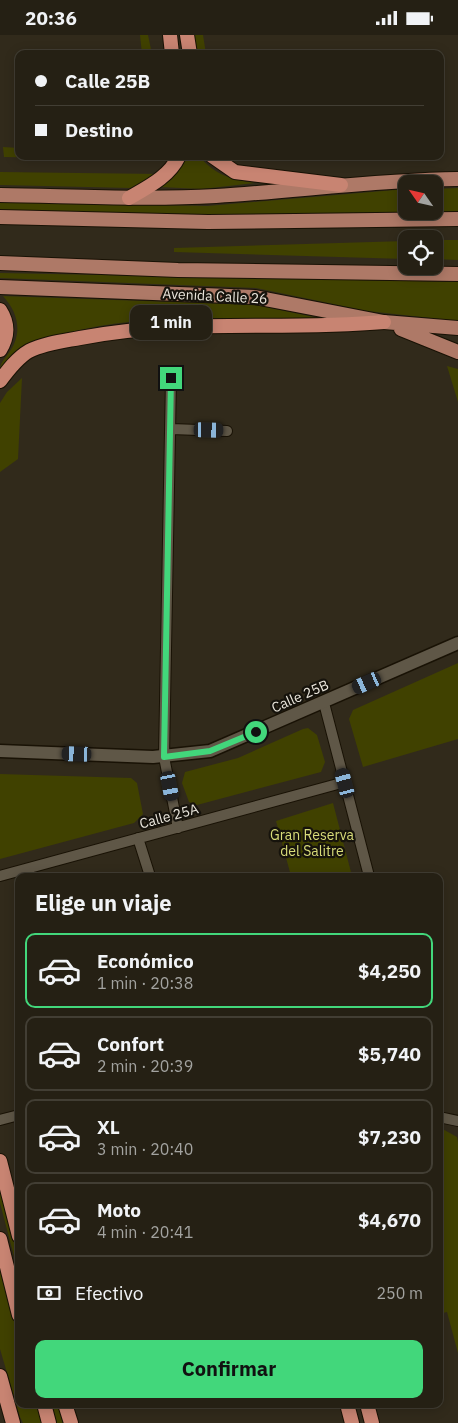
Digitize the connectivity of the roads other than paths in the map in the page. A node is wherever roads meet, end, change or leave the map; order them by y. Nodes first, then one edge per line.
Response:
1 (170, 35) edge
2 (187, 35) edge
3 (172, 50) edge
4 (189, 50) edge
5 (177, 160) edge
6 (218, 160) edge
7 (458, 179) edge
8 (341, 185) junction
9 (0, 195) edge
10 (129, 198) junction
11 (0, 217) edge
12 (458, 219) edge
13 (0, 263) edge
14 (458, 273) edge
15 (0, 287) edge
16 (0, 310) edge
17 (384, 322) junction
18 (458, 328) edge
19 (0, 350) edge
20 (458, 351) edge
21 (171, 378) dead end
22 (0, 381) edge
23 (171, 429) junction
24 (228, 431) dead end
25 (458, 643) edge
26 (324, 703) junction
27 (0, 751) edge
28 (164, 757) junction
29 (345, 783) junction
30 (178, 828) junction
31 (138, 839) junction
32 (149, 873) edge
33 (368, 873) edge
34 (0, 876) edge
35 (15, 1116) edge
36 (443, 1118) edge
37 (0, 1120) edge
38 (458, 1121) edge
39 (0, 1161) edge
40 (15, 1220) edge
41 (0, 1239) edge
42 (15, 1299) edge
43 (0, 1376) edge
44 (45, 1408) edge
45 (66, 1408) edge
46 (71, 1408) edge
47 (348, 1408) edge
48 (368, 1408) edge
49 (13, 1423) edge
50 (49, 1423) edge
51 (71, 1423) edge
52 (352, 1423) edge
53 (372, 1423) edge

1 - 3 highway
2 - 4 highway
5 - 10 highway
6 - 8 highway
7 - 8 main road
8 - 10 main road
9 - 10 main road
11 - 12 main road
13 - 14 main road, Avenida Calle 26
15 - 17 main road, Avenida Calle 26
16 - 19 highway
17 - 18 main road, Avenida Calle 26
17 - 20 main road
17 - 22 highway
21 - 23 street
23 - 24 street
23 - 28 street
25 - 26 street, Calle 25B
26 - 28 street, Calle 25B
26 - 29 street
27 - 28 street, Calle 25B
28 - 30 street
29 - 30 street, Calle 25A
29 - 33 street
30 - 31 street, Calle 25A
31 - 32 street
31 - 34 street, Calle 25A
35 - 37 street
36 - 38 street
39 - 40 highway
41 - 42 highway
43 - 49 highway
44 - 50 highway
45 - 51 highway
46 - 51 highway
47 - 52 highway
48 - 53 highway

